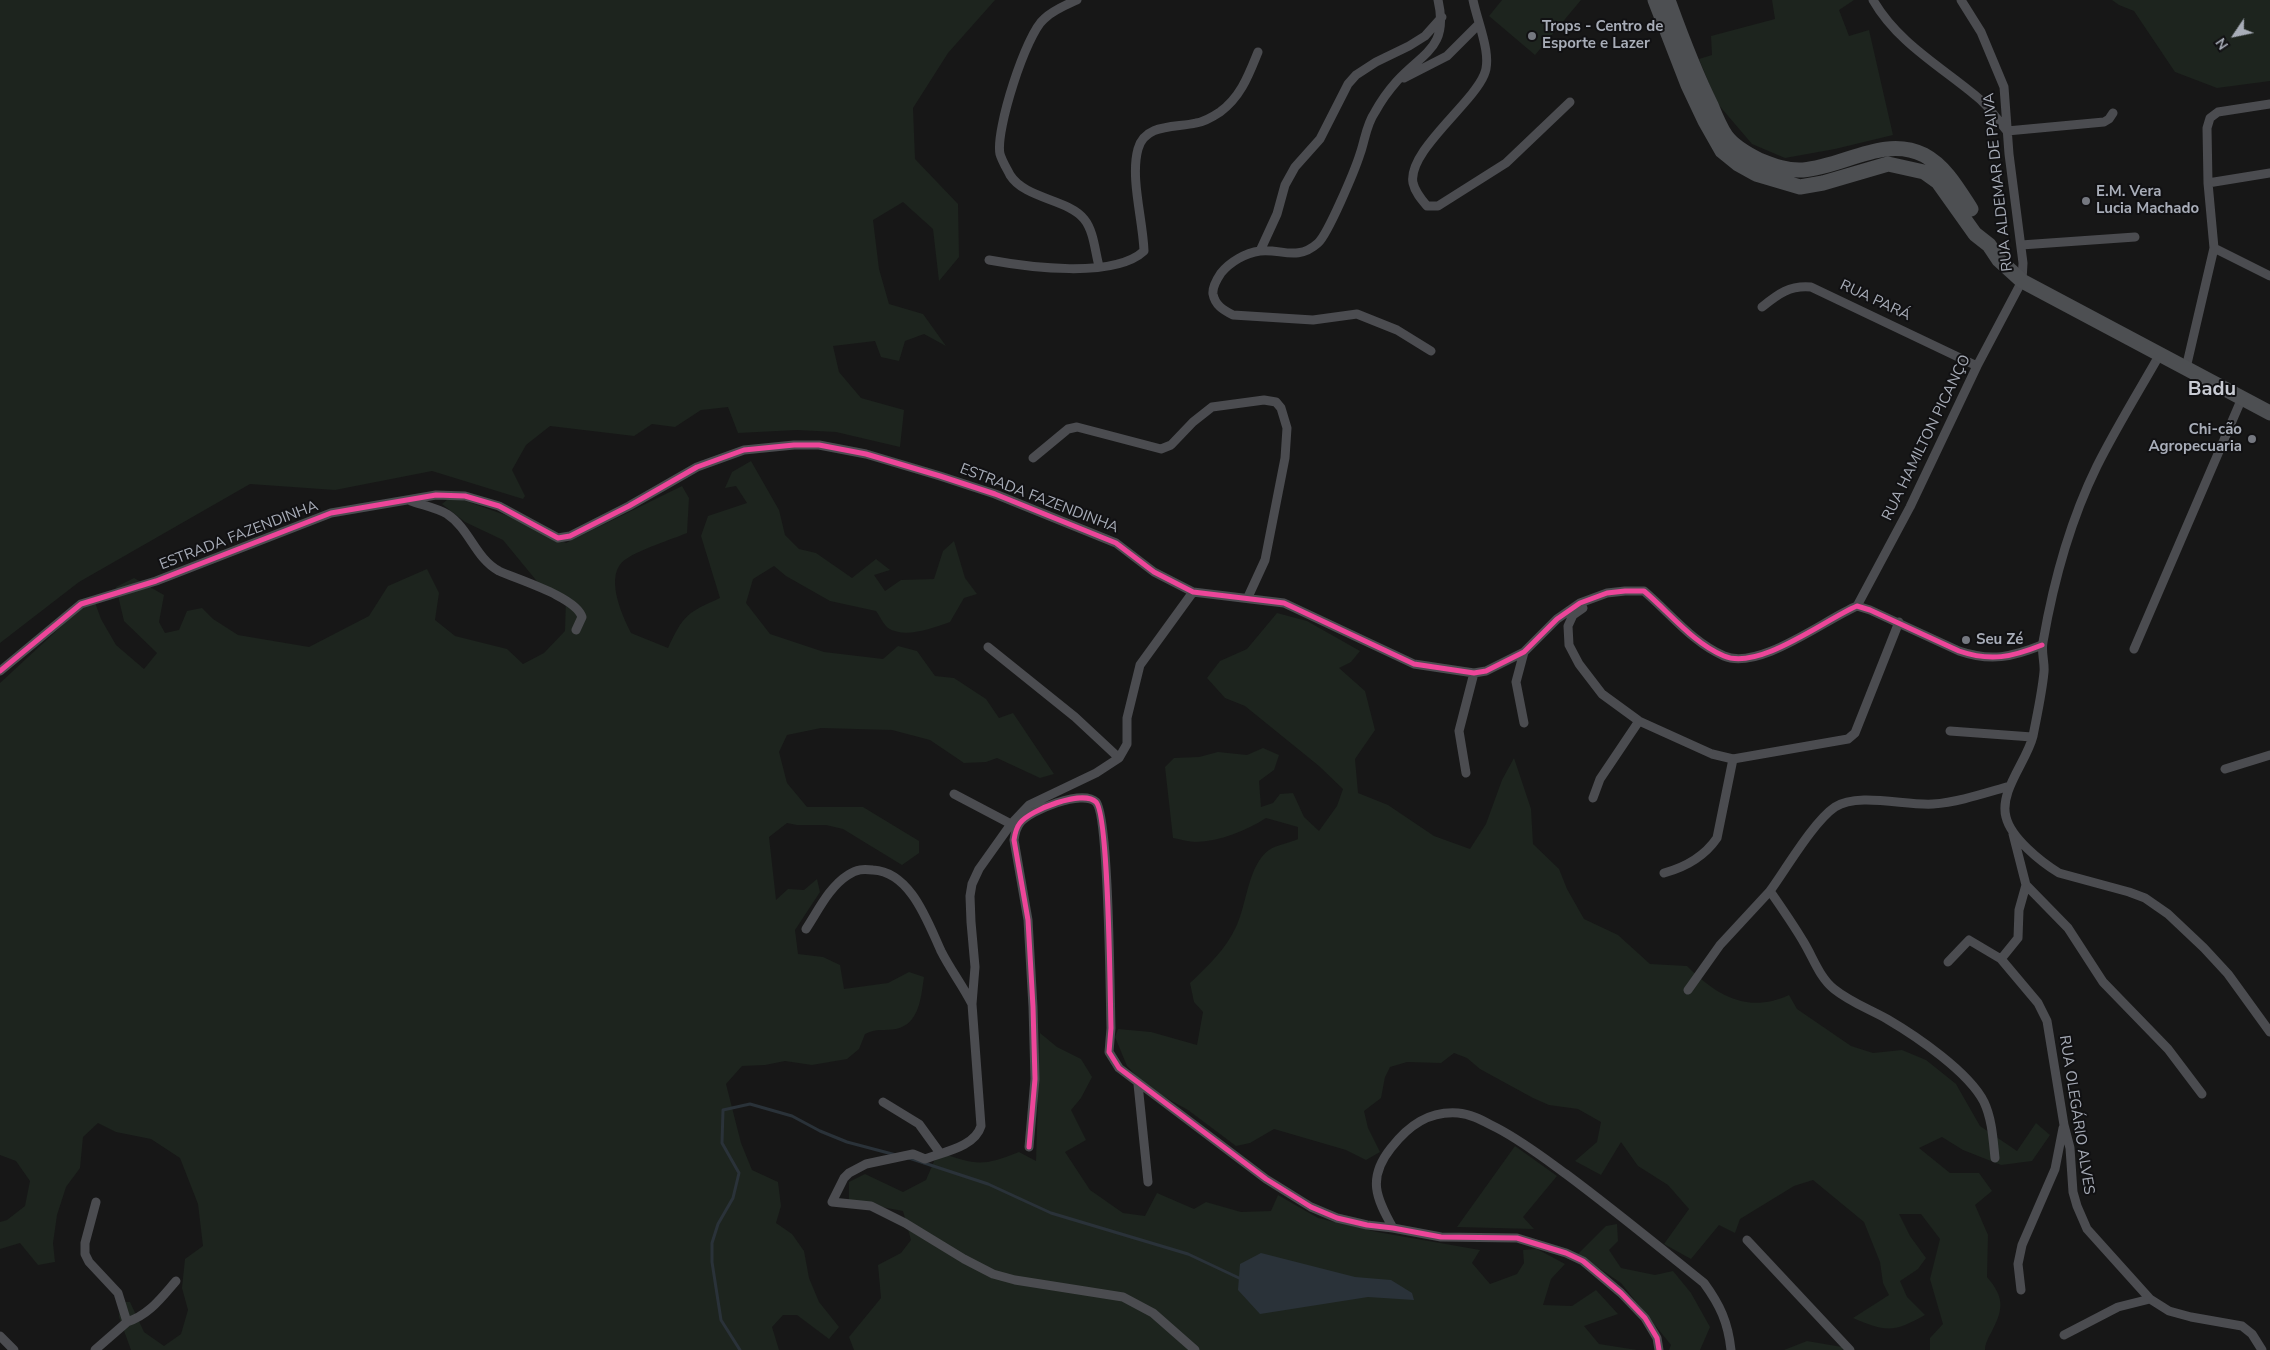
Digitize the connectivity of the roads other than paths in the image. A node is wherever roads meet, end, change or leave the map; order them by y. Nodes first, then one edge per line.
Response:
1 (1077, 0) edge
2 (1438, 0) edge
3 (1473, 0) edge
4 (1655, 0) edge
5 (1668, 0) edge
6 (1873, 0) edge
7 (1961, 0) edge
8 (1442, 17) junction
9 (1478, 25) junction
10 (1258, 52) dead end
11 (1397, 81) junction
12 (1570, 102) dead end
13 (2270, 104) edge
14 (2113, 113) dead end
15 (2007, 131) junction
16 (2270, 173) edge
17 (2208, 183) junction
18 (2135, 237) dead end
19 (1989, 245) junction
20 (2020, 245) junction
21 (2214, 248) junction
22 (1260, 251) junction
23 (989, 260) dead end
24 (1099, 266) junction
25 (2270, 276) edge
26 (2022, 281) junction
27 (1762, 307) dead end
28 (1431, 351) dead end
29 (2160, 354) junction
30 (1977, 366) junction
31 (2186, 368) junction
32 (2242, 398) junction
33 (2270, 413) edge
34 (1033, 458) dead end
35 (411, 501) junction
36 (1625, 591) junction
37 (1193, 592) junction
38 (1248, 598) junction
39 (1857, 606) junction
40 (1899, 622) junction
41 (576, 630) dead end
42 (2042, 645) junction
43 (988, 647) dead end
44 (2134, 649) dead end
45 (1524, 652) junction
46 (0, 671) edge
47 (1474, 673) junction
48 (1639, 721) junction
49 (1524, 723) dead end
50 (1950, 731) dead end
51 (2032, 737) junction
52 (2270, 755) edge
53 (1119, 758) junction
54 (1734, 759) junction
55 (2225, 769) dead end
56 (1466, 773) dead end
57 (2010, 786) junction
58 (954, 794) dead end
59 (1593, 798) dead end
60 (1012, 824) junction
61 (2013, 833) junction
62 (1664, 874) dead end
63 (2026, 885) junction
64 (1770, 891) junction
65 (806, 929) dead end
66 (2001, 960) junction
67 (1948, 962) dead end
68 (1688, 990) dead end
69 (972, 1004) junction
70 (2270, 1032) edge
71 (1138, 1084) junction
72 (2202, 1094) dead end
73 (883, 1102) dead end
74 (2064, 1125) junction
75 (1029, 1147) dead end
76 (940, 1153) junction
77 (1996, 1158) dead end
78 (1148, 1182) dead end
79 (96, 1202) dead end
80 (1393, 1228) junction
81 (1747, 1240) dead end
82 (176, 1282) dead end
83 (2022, 1290) dead end
84 (2150, 1299) junction
85 (127, 1322) junction
86 (2064, 1335) dead end
87 (0, 1336) edge
88 (14, 1350) edge
89 (95, 1350) edge
90 (1196, 1350) edge
91 (1659, 1350) edge
92 (1730, 1350) edge
93 (1850, 1350) edge
94 (2262, 1350) edge

1 - 24 street
2 - 8 street
3 - 9 street
4 - 19 main road
5 - 19 main road
6 - 15 street
7 - 15 street, RUA ALDEMAR DE PAIVA
8 - 11 street
8 - 22 street
9 - 11 street
9 - 12 street
10 - 24 street
11 - 22 street
13 - 17 street
14 - 15 street
15 - 20 street, RUA ALDEMAR DE PAIVA
16 - 17 street
17 - 21 street
18 - 20 street
19 - 26 main road
20 - 26 street, RUA ALDEMAR DE PAIVA
21 - 25 street
21 - 31 street
22 - 28 street
23 - 24 street
26 - 29 main road
26 - 30 street, RUA HAMILTON PICANÇO
27 - 30 street, RUA PARÁ
29 - 31 main road
29 - 42 street
30 - 39 street, RUA HAMILTON PICANÇO
31 - 32 main road
32 - 33 main road
32 - 44 street
34 - 38 street
35 - 37 street, ESTRADA FAZENDINHA
35 - 41 street
35 - 46 street, ESTRADA FAZENDINHA
36 - 39 street, ESTRADA FAZENDINHA
36 - 45 street, ESTRADA FAZENDINHA
36 - 48 street
37 - 38 street, ESTRADA FAZENDINHA
37 - 53 street
38 - 47 street, ESTRADA FAZENDINHA
39 - 40 street
40 - 42 street
40 - 54 street
42 - 51 street
43 - 53 street
45 - 47 street, ESTRADA FAZENDINHA
45 - 49 street
47 - 56 street
48 - 54 street
48 - 59 street
50 - 51 street
51 - 57 street
52 - 55 street
53 - 60 street
54 - 62 street
57 - 61 street
57 - 64 street
58 - 60 street
60 - 69 street
61 - 63 street
61 - 70 street
63 - 66 street
63 - 72 street
64 - 68 street
64 - 77 street
65 - 69 street
66 - 67 street, RUA OLEGÁRIO ALVES
66 - 74 street, RUA OLEGÁRIO ALVES
69 - 76 street
71 - 75 street
71 - 78 street
71 - 80 street
73 - 76 street
74 - 83 street
74 - 84 street, RUA OLEGÁRIO ALVES
76 - 90 street
79 - 85 street
80 - 91 street
80 - 92 street
81 - 93 street
82 - 85 street
84 - 86 street
84 - 94 street, RUA OLEGÁRIO ALVES
85 - 89 street
87 - 88 street

